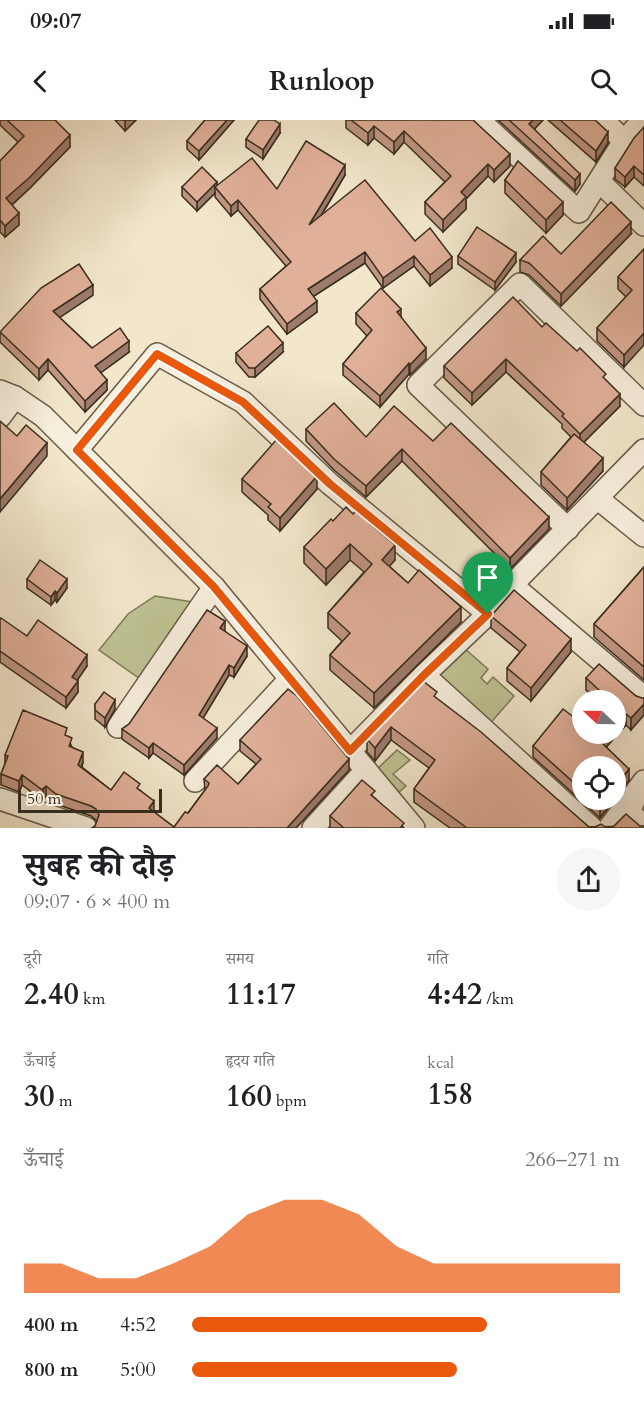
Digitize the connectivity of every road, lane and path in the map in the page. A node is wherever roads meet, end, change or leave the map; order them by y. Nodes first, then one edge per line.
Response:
1 (479, 120) edge
2 (603, 120) edge
3 (643, 120) edge
4 (624, 141) junction
5 (599, 182) junction
6 (644, 225) edge
7 (8, 394) edge
8 (644, 405) edge
9 (0, 417) edge
10 (77, 450) junction
11 (644, 450) edge
12 (597, 498) junction
13 (568, 529) junction
14 (644, 536) edge
15 (512, 585) junction
16 (214, 587) junction
17 (488, 614) junction
18 (424, 675) junction
19 (290, 679) junction
20 (644, 697) edge
21 (118, 727) dead end
22 (350, 751) junction
23 (366, 770) junction
24 (195, 781) dead end
25 (644, 781) edge
26 (0, 799) edge
27 (644, 827) edge
28 (86, 828) edge
29 (313, 828) edge
30 (413, 828) edge
31 (592, 828) edge
32 (609, 828) edge

1 - 5 street
2 - 4 street
3 - 4 street
4 - 5 street
5 - 6 street
7 - 9 street
7 - 10 street
8 - 13 street
10 - 16 street
10 - 17 street
11 - 12 street
12 - 13 street
12 - 14 street
13 - 15 street
15 - 17 street
15 - 20 street
16 - 19 street
16 - 21 street
17 - 18 street
18 - 22 street
18 - 31 street
19 - 22 street
19 - 24 street
22 - 23 street
23 - 29 street
23 - 30 street
25 - 27 street
25 - 32 street
26 - 28 street

